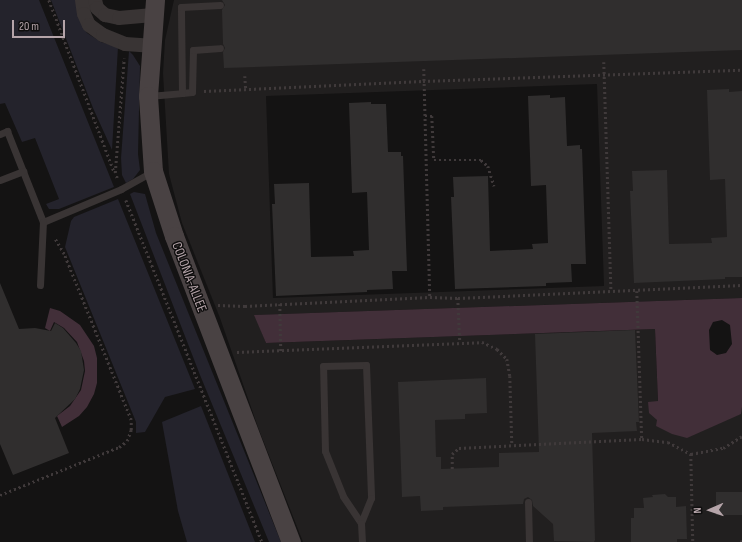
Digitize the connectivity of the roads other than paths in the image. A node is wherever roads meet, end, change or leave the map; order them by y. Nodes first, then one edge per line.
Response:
1 (82, 0) edge
2 (95, 0) edge
3 (220, 5) dead end
4 (154, 7) edge
5 (150, 46) junction
6 (220, 48) dead end
7 (182, 93) junction
8 (148, 96) junction
9 (0, 134) edge
10 (23, 171) junction
11 (153, 171) junction
12 (0, 180) edge
13 (43, 222) junction
14 (40, 285) dead end
15 (528, 502) dead end
16 (361, 523) junction
17 (291, 542) edge
18 (362, 542) edge
19 (530, 542) edge

1 - 5 street
2 - 4 street
3 - 7 lane
4 - 5 main road, COLONIA-ALLEE
5 - 8 main road, COLONIA-ALLEE
6 - 7 lane
7 - 8 lane
8 - 11 main road, COLONIA-ALLEE
9 - 10 lane
10 - 12 lane
10 - 13 lane
11 - 13 lane
11 - 17 main road, COLONIA-ALLEE
13 - 14 lane
15 - 19 lane
16 - 16 lane
16 - 18 lane

